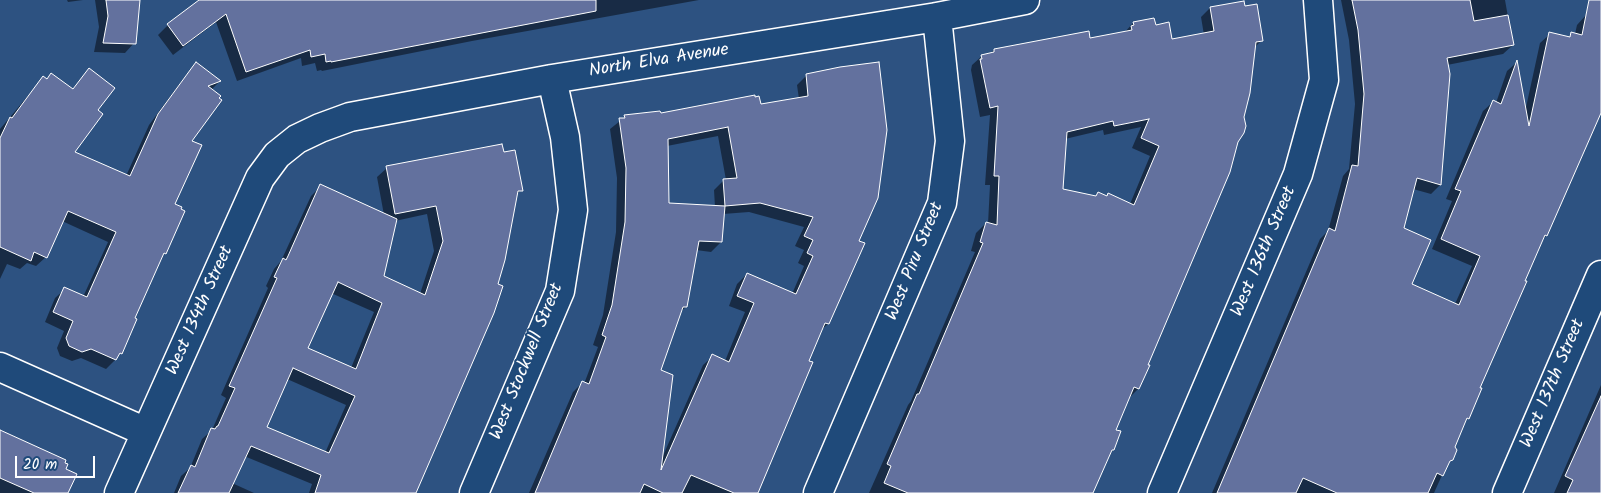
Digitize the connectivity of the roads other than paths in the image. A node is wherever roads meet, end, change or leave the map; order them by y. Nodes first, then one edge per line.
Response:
1 (1025, 0) edge
2 (1318, 0) edge
3 (937, 17) junction
4 (552, 79) junction
5 (297, 139) joint
6 (1601, 275) edge
7 (0, 367) edge
8 (146, 432) junction
9 (119, 493) edge
10 (474, 493) edge
11 (818, 493) edge
12 (1162, 493) edge
13 (1507, 493) edge

1 - 3 street, North Elva Avenue
2 - 12 street, West 136th Street
3 - 4 street, North Elva Avenue
3 - 11 street, West Piru Street
4 - 5 street, North Elva Avenue
4 - 10 street, West Stockwell Street
5 - 8 street, West 134th Street
6 - 13 street, West 137th Street
7 - 8 street
8 - 9 street, West 134th Street

